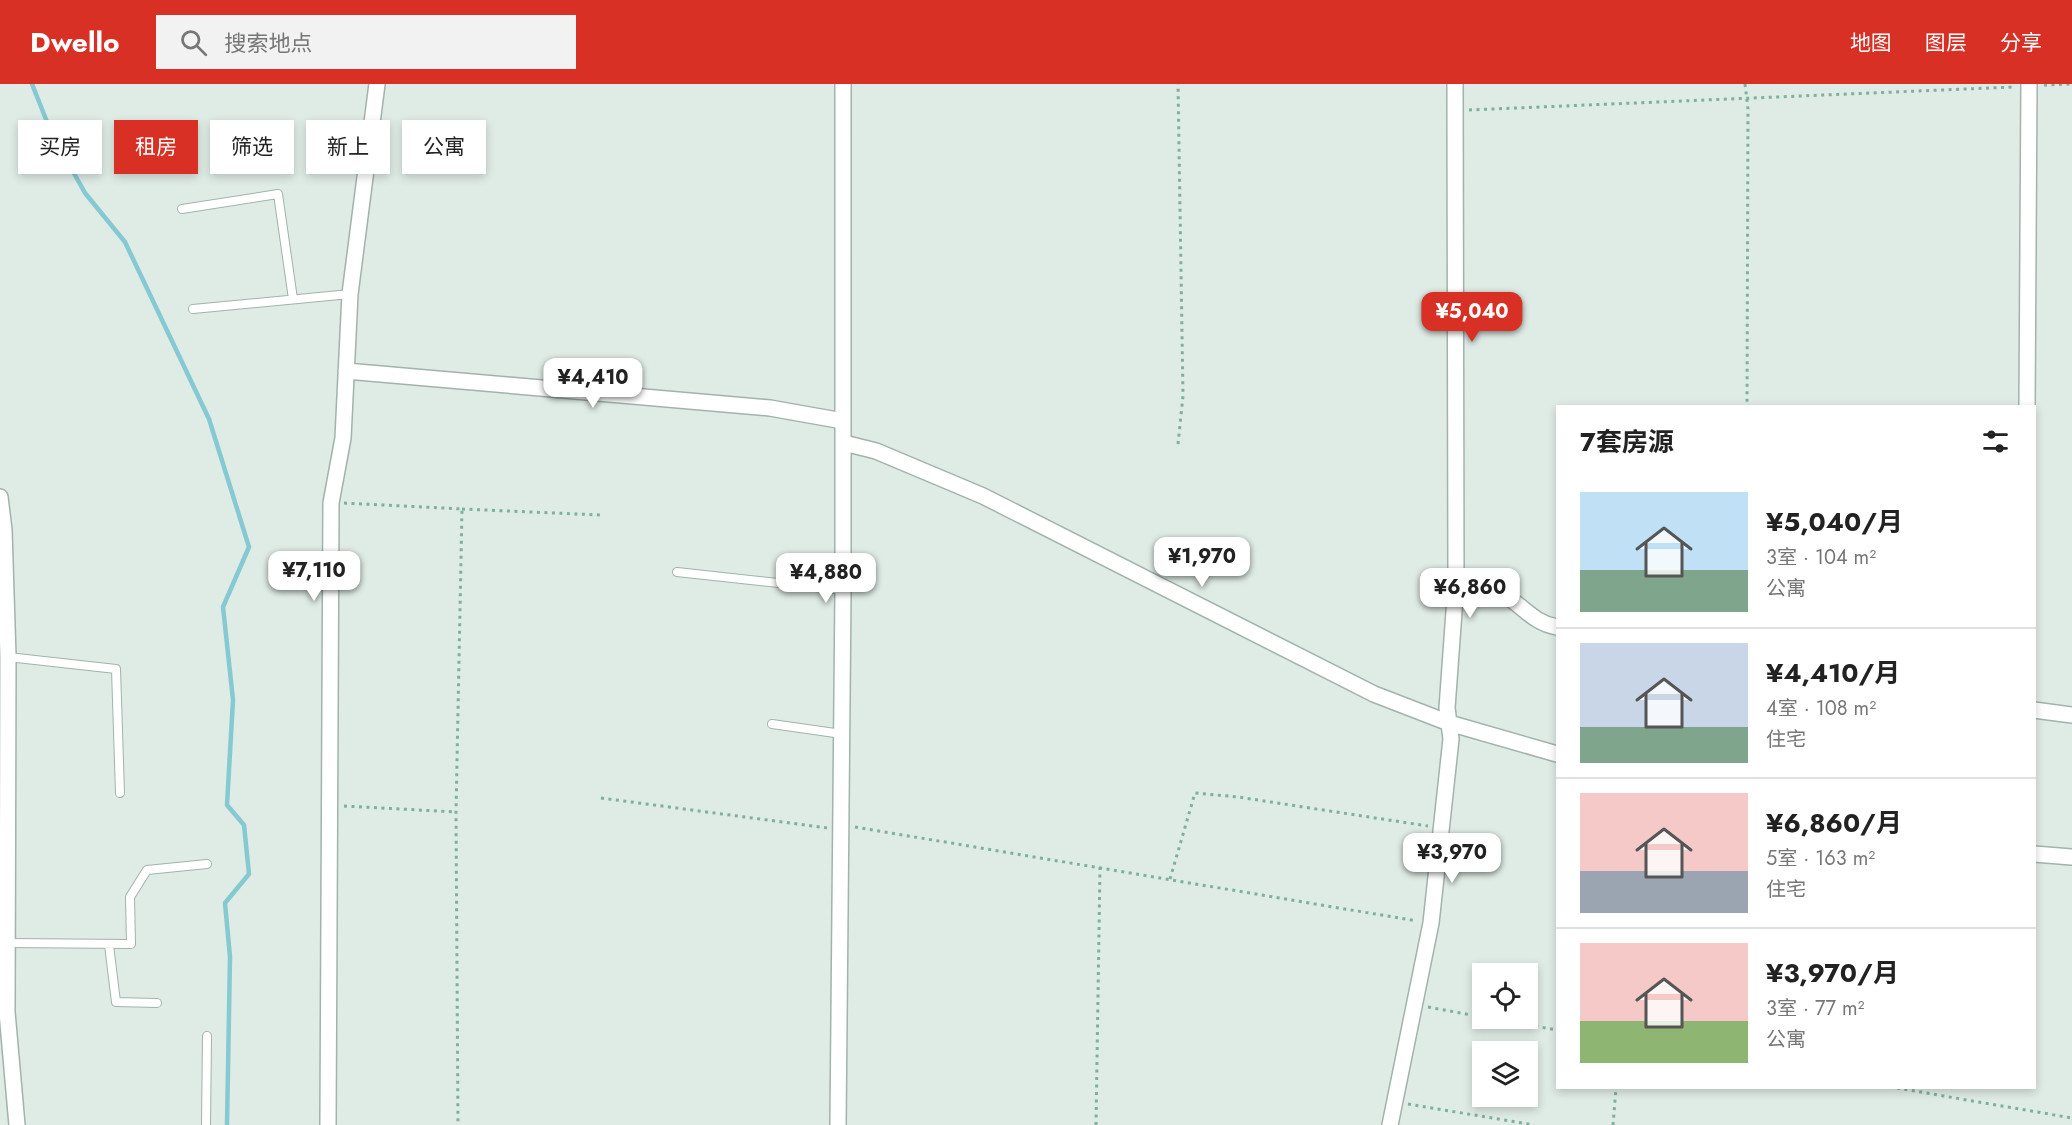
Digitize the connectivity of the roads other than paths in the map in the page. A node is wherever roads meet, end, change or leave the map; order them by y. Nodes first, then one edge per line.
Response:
1 (377, 84) edge
2 (843, 84) edge
3 (1455, 84) edge
4 (2029, 85) edge
5 (182, 209) dead end
6 (350, 294) junction
7 (293, 299) junction
8 (193, 309) dead end
9 (346, 371) junction
10 (2027, 405) edge
11 (843, 421) junction
12 (844, 443) junction
13 (0, 497) edge
14 (677, 572) dead end
15 (1456, 584) junction
16 (843, 590) junction
17 (1556, 627) edge
18 (4, 657) edge
19 (2036, 710) edge
20 (2072, 715) edge
21 (1449, 723) junction
22 (772, 724) dead end
23 (842, 734) junction
24 (1556, 754) edge
25 (120, 793) dead end
26 (2036, 854) edge
27 (2072, 857) edge
28 (207, 864) dead end
29 (7, 943) junction
30 (109, 945) junction
31 (157, 1003) dead end
32 (207, 1036) dead end
33 (17, 1125) edge
34 (206, 1125) edge
35 (328, 1125) edge
36 (838, 1125) edge
37 (1390, 1125) edge

1 - 6 street
2 - 11 street
3 - 15 street
4 - 10 street
5 - 7 lane
6 - 7 lane
6 - 9 street
7 - 8 lane
9 - 11 street
9 - 35 street
11 - 12 street
12 - 16 street
12 - 21 street
13 - 18 street
14 - 16 lane
15 - 17 street
15 - 21 street
16 - 23 street
18 - 25 lane
18 - 29 street
19 - 20 street
21 - 24 street
21 - 37 street
22 - 23 lane
23 - 36 street
26 - 27 street
28 - 30 lane
29 - 30 lane
29 - 33 street
30 - 31 lane
32 - 34 lane

